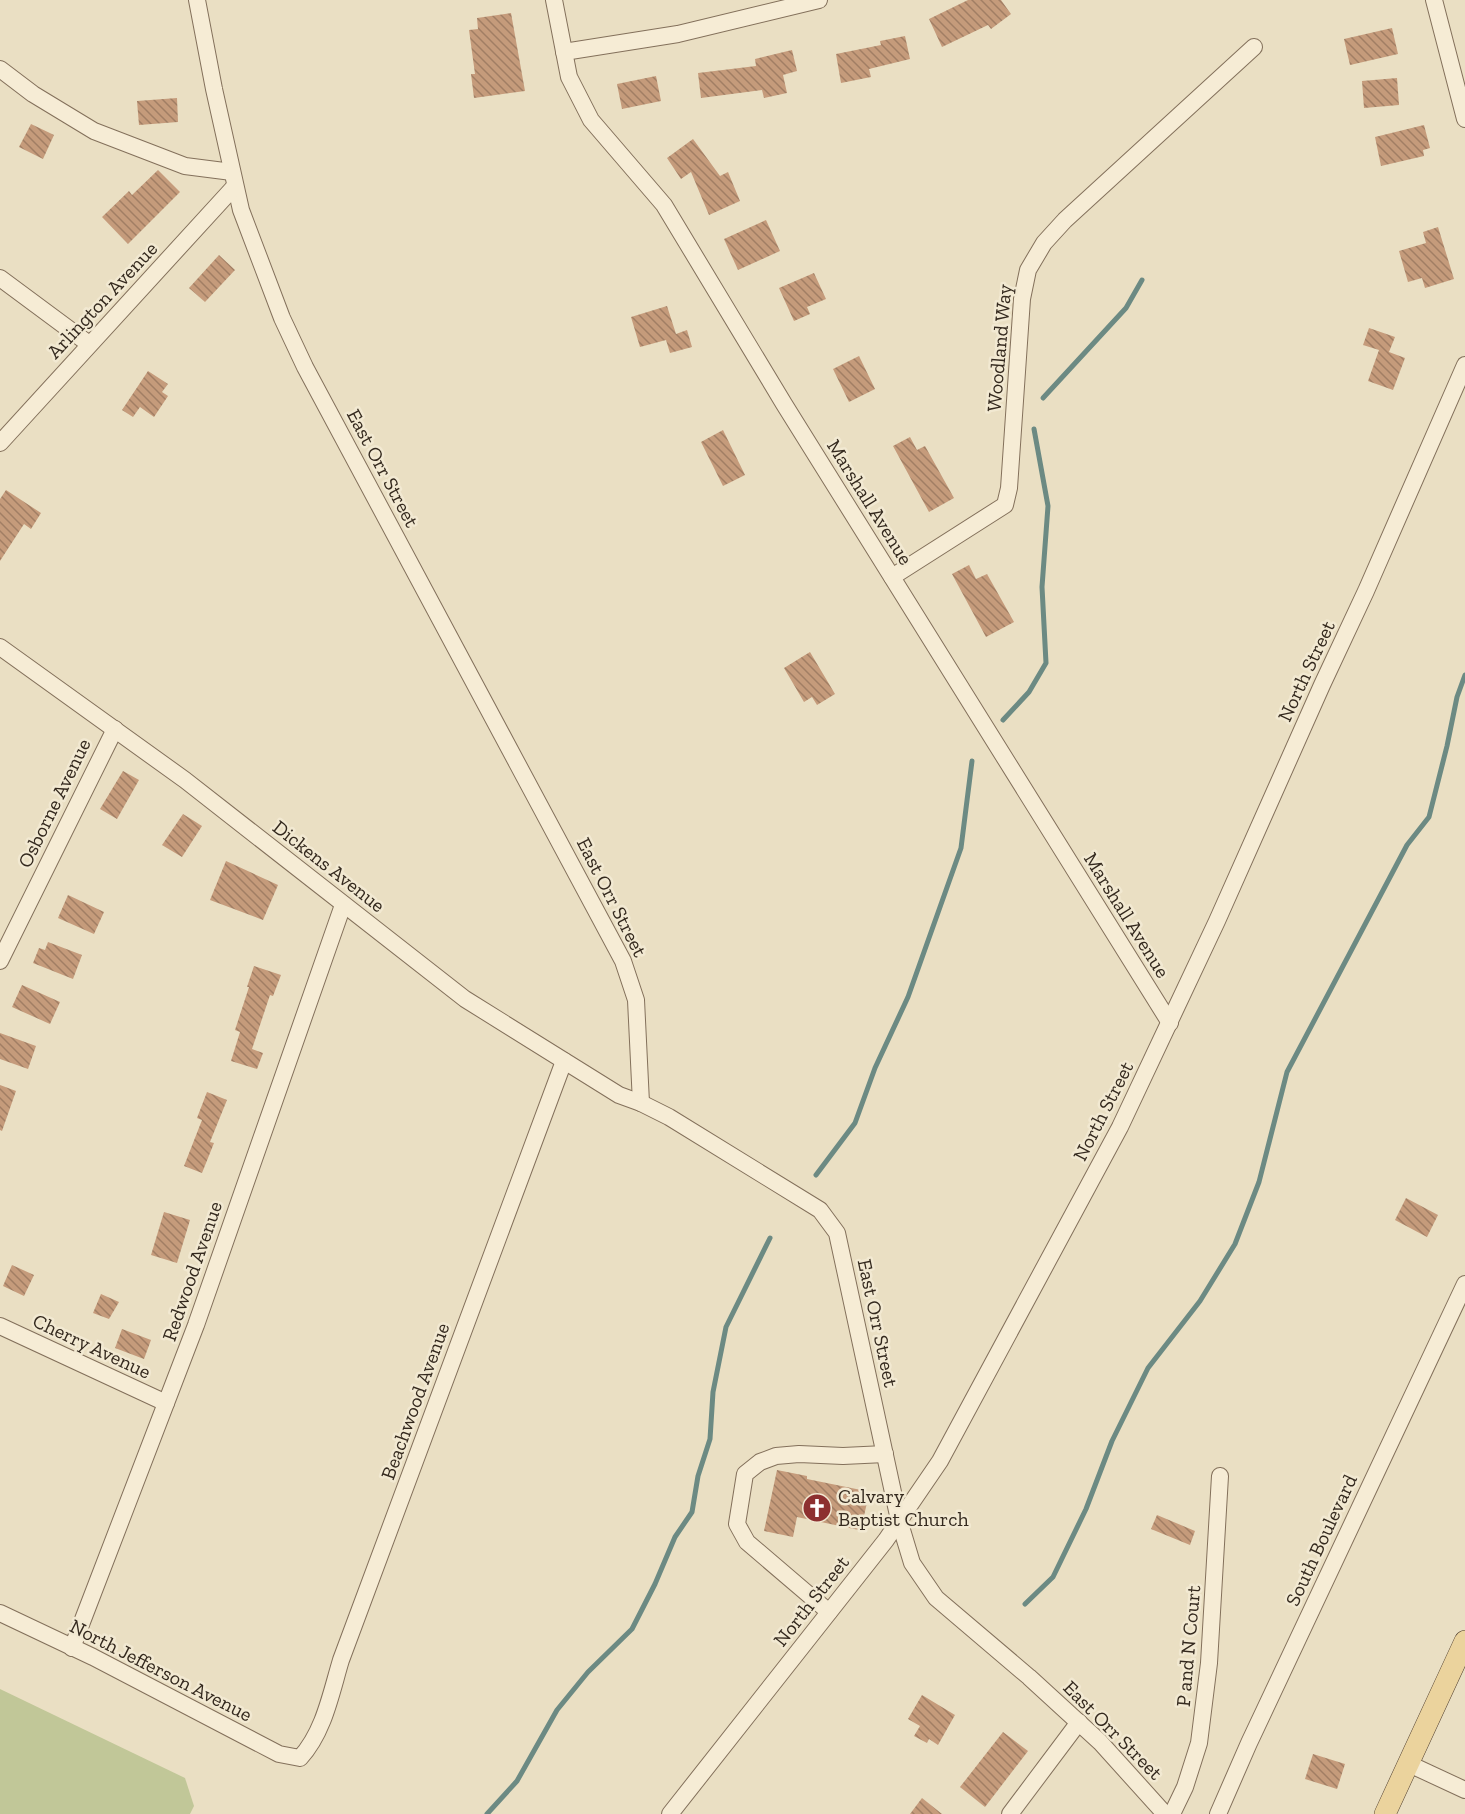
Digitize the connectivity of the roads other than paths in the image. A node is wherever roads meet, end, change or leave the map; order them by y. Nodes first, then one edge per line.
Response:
1 (197, 0) edge
2 (554, 0) edge
3 (819, 0) edge
4 (1434, 0) edge
5 (1254, 47) dead end
6 (564, 51) junction
7 (0, 69) edge
8 (1465, 119) edge
9 (233, 179) junction
10 (0, 278) edge
11 (89, 344) junction
12 (1465, 365) edge
13 (0, 443) edge
14 (891, 577) junction
15 (0, 647) edge
16 (115, 729) junction
17 (343, 905) junction
18 (0, 961) edge
19 (1170, 1023) junction
20 (564, 1061) junction
21 (641, 1103) junction
22 (1465, 1284) edge
23 (1459, 1313) edge
24 (0, 1326) edge
25 (166, 1403) junction
26 (885, 1454) junction
27 (1220, 1476) dead end
28 (899, 1520) junction
29 (829, 1612) junction
30 (0, 1613) edge
31 (1465, 1641) edge
32 (72, 1648) junction
33 (1079, 1722) junction
34 (303, 1755) joint
35 (1409, 1764) junction
36 (1465, 1790) edge
37 (670, 1814) edge
38 (1011, 1814) edge
39 (1166, 1814) edge
40 (1172, 1814) edge
41 (1218, 1814) edge
42 (1385, 1814) edge

1 - 9 street, East Orr Street
2 - 6 street, Marshall Avenue
3 - 6 street
4 - 8 street
5 - 14 street, Woodland Way
6 - 14 street, Marshall Avenue
7 - 9 street
9 - 11 street, Arlington Avenue
9 - 21 street, East Orr Street
10 - 11 street
11 - 13 street, Arlington Avenue
12 - 19 street, North Street
14 - 19 street, Marshall Avenue
15 - 16 street, Dickens Avenue
16 - 17 street, Dickens Avenue
16 - 18 street, Osborne Avenue
17 - 20 street, Dickens Avenue
17 - 25 street, Redwood Avenue
19 - 28 street, North Street
20 - 21 street, Dickens Avenue
20 - 34 street, Beachwood Avenue
21 - 26 street, East Orr Street
22 - 23 street, South Boulevard
23 - 41 street, South Boulevard
24 - 25 street, Cherry Avenue
25 - 32 street, Redwood Avenue
26 - 28 street, East Orr Street
26 - 29 street
27 - 40 street, P and N Court
28 - 29 street, North Street
28 - 33 street, East Orr Street
29 - 37 street, North Street
30 - 32 street, North Jefferson Avenue
31 - 35 main road
32 - 34 street, North Jefferson Avenue
33 - 38 street
33 - 39 street, East Orr Street
35 - 36 street
35 - 42 main road

